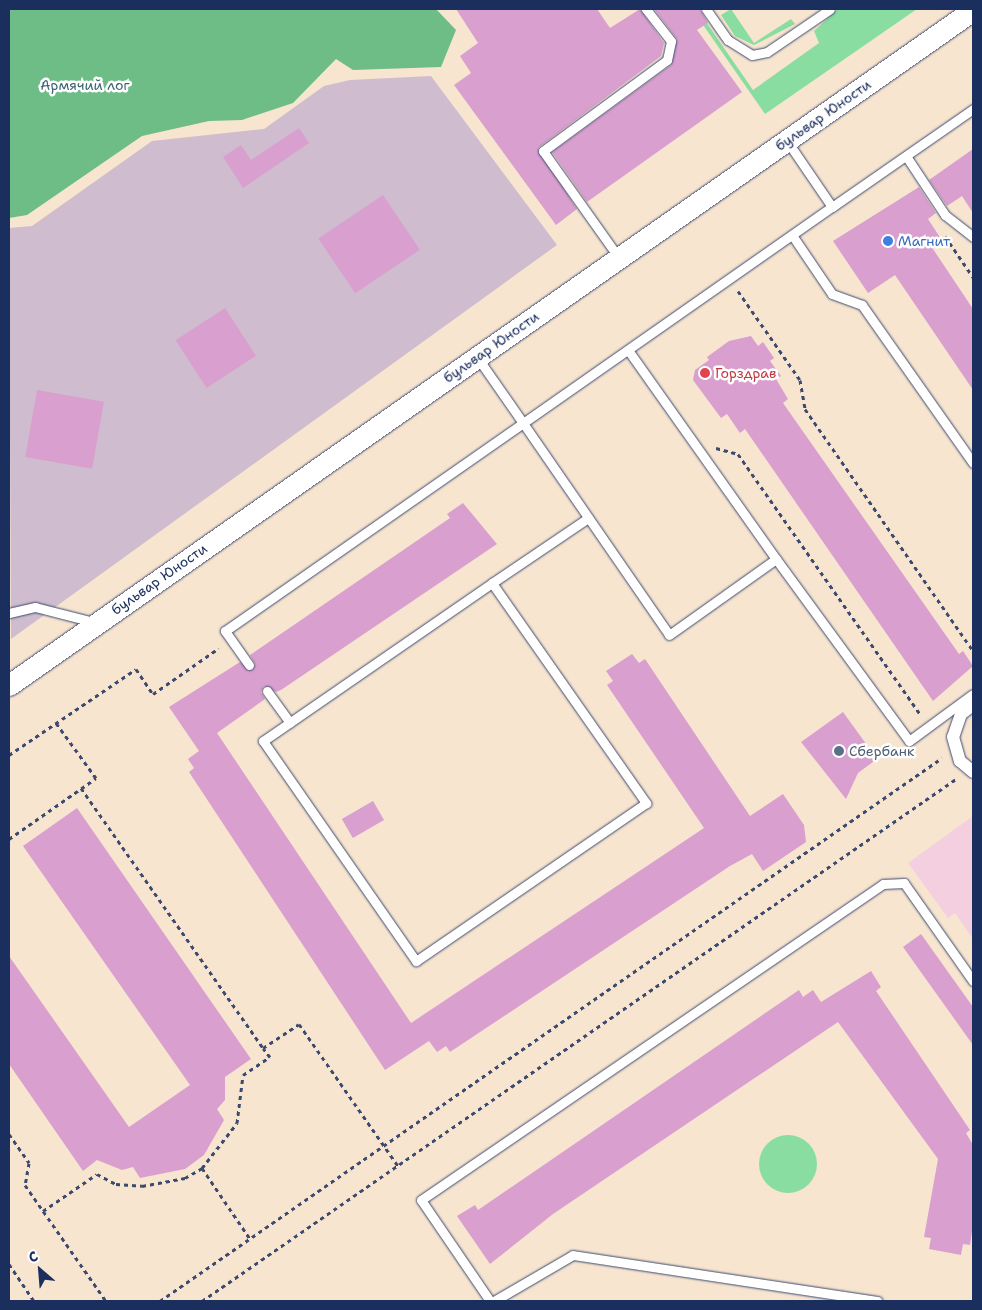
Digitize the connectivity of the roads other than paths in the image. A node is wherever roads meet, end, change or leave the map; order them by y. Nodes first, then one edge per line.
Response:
1 (646, 9) edge
2 (706, 9) edge
3 (830, 9) edge
4 (973, 10) edge
5 (973, 109) edge
6 (787, 140) junction
7 (906, 156) junction
8 (832, 207) junction
9 (792, 235) junction
10 (973, 237) edge
11 (619, 258) junction
12 (628, 350) junction
13 (477, 357) junction
14 (523, 423) junction
15 (973, 463) edge
16 (588, 518) junction
17 (776, 559) junction
18 (492, 583) junction
19 (9, 613) edge
20 (97, 623) junction
21 (249, 665) dead end
22 (9, 685) edge
23 (267, 691) dead end
24 (973, 694) edge
25 (973, 705) edge
26 (290, 723) junction
27 (971, 771) edge
28 (973, 981) edge
29 (490, 1301) edge
30 (494, 1301) edge
31 (878, 1301) edge

1 - 11 lane
2 - 3 lane
4 - 6 street, бульвар Юности
5 - 7 lane
6 - 8 lane
6 - 11 street, бульвар Юности
7 - 8 lane
7 - 10 lane
8 - 9 lane
9 - 12 lane
9 - 15 lane
11 - 13 street, бульвар Юности
12 - 14 lane
12 - 17 lane
13 - 14 lane
13 - 20 street, бульвар Юности
14 - 16 lane
14 - 21 lane
16 - 17 lane
16 - 18 lane
17 - 24 lane
18 - 26 lane
18 - 26 lane
19 - 20 lane
20 - 22 street, бульвар Юности
23 - 26 lane
25 - 27 street
28 - 29 lane
30 - 31 lane

